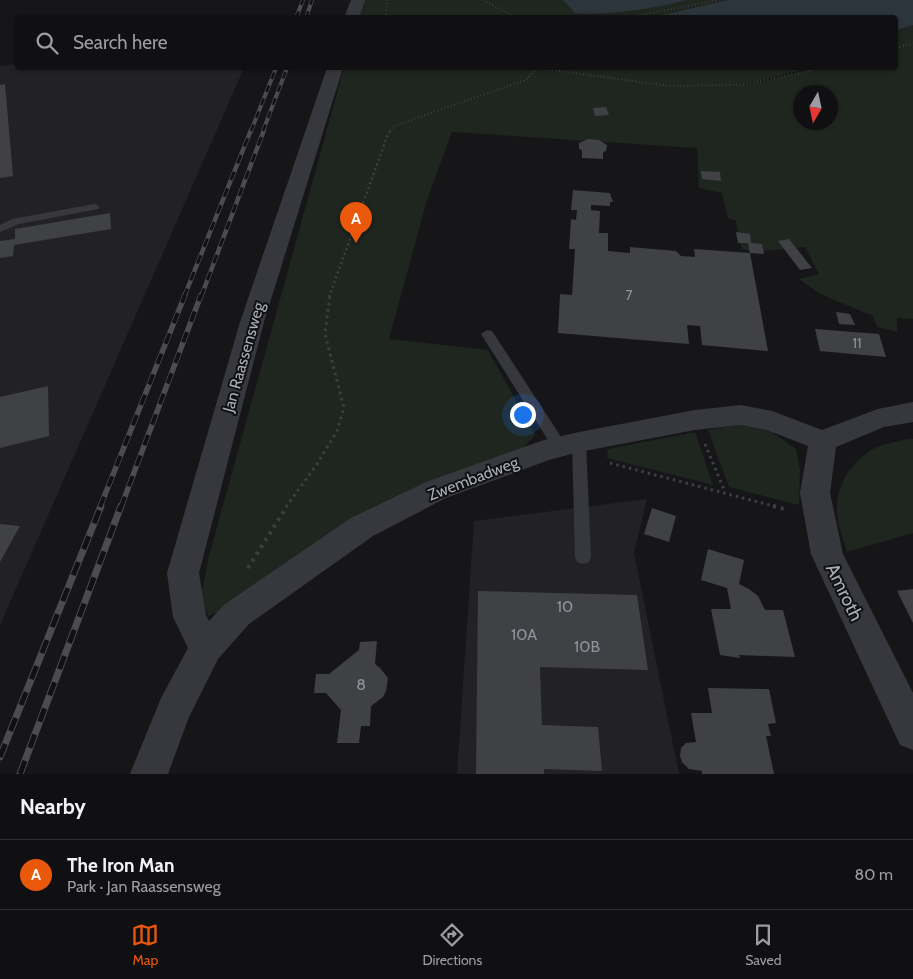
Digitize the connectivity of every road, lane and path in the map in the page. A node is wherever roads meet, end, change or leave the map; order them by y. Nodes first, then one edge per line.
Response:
1 (358, 0) edge
2 (387, 0) edge
3 (483, 0) edge
4 (719, 0) edge
5 (353, 15) edge
6 (386, 15) edge
7 (511, 15) edge
8 (642, 15) edge
9 (913, 43) edge
10 (898, 47) edge
11 (334, 70) edge
12 (536, 70) edge
13 (550, 70) edge
14 (813, 70) edge
15 (562, 72) joint
16 (94, 207) dead end
17 (0, 229) edge
18 (487, 334) dead end
19 (913, 412) edge
20 (695, 420) junction
21 (823, 441) junction
22 (573, 450) junction
23 (725, 492) junction
24 (819, 519) junction
25 (582, 556) dead end
26 (237, 614) junction
27 (206, 648) junction
28 (911, 723) edge
29 (149, 774) edge

1 - 5 street
2 - 6 path
3 - 7 path
4 - 8 path
9 - 10 path
11 - 27 street, Jan Raassensweg
12 - 26 path
13 - 15 path
14 - 15 path
16 - 17 lane
18 - 22 lane
19 - 21 street
20 - 21 street, Zwembadweg
20 - 22 street, Zwembadweg
20 - 23 path
21 - 24 street, Amroth
22 - 23 path
22 - 25 lane
22 - 26 street, Zwembadweg
23 - 24 path
24 - 28 street, Amroth
26 - 27 street, Zwembadweg
27 - 29 street, Zwembadweg

